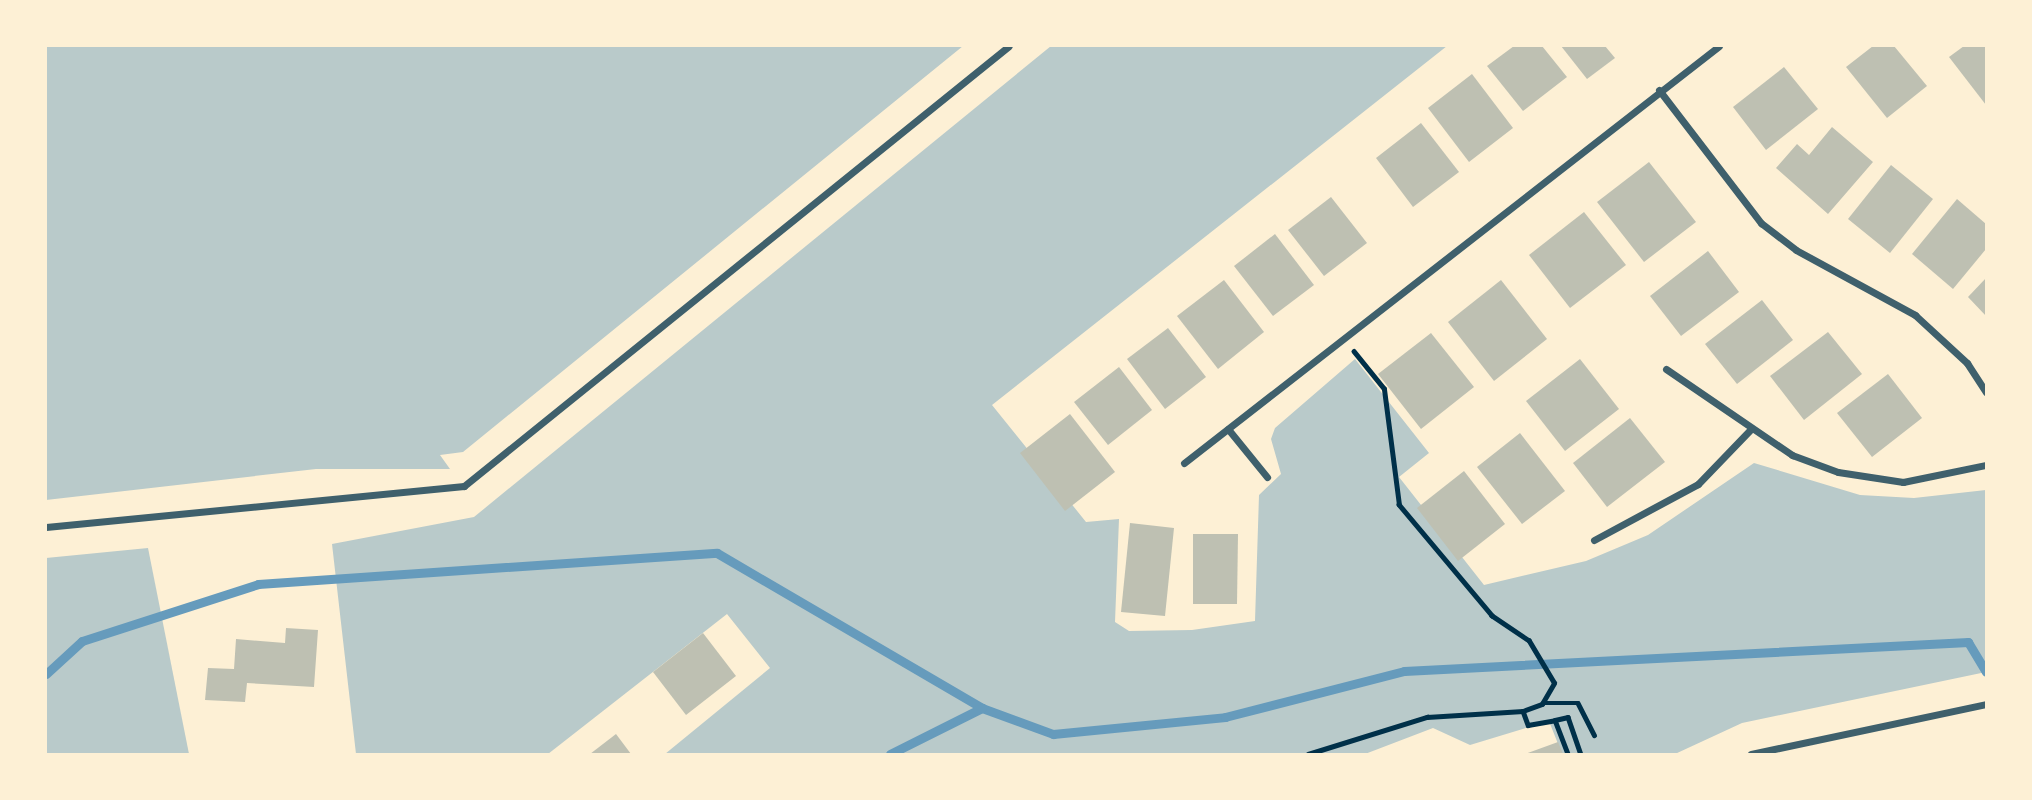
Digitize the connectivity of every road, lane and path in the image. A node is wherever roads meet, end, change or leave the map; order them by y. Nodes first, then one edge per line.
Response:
1 (1009, 46) edge
2 (1719, 46) edge
3 (1659, 90) junction
4 (1341, 337) junction
5 (1666, 369) dead end
6 (1986, 392) edge
7 (1228, 429) junction
8 (1751, 429) junction
9 (1184, 464) dead end
10 (1986, 465) edge
11 (1267, 477) dead end
12 (46, 527) edge
13 (1594, 540) dead end
14 (1542, 704) junction
15 (1986, 704) edge
16 (1522, 711) junction
17 (1555, 720) junction
18 (1594, 735) dead end
19 (1308, 754) edge
20 (1568, 754) edge
21 (1581, 754) edge
22 (1751, 754) edge

1 - 12 street
2 - 3 street
3 - 4 street
3 - 6 street
4 - 7 street
4 - 14 path
5 - 8 street
7 - 9 street
7 - 11 street
8 - 10 street
8 - 13 street
14 - 16 path
14 - 18 path
15 - 22 street
16 - 17 path
16 - 19 path
17 - 20 path
17 - 21 path

